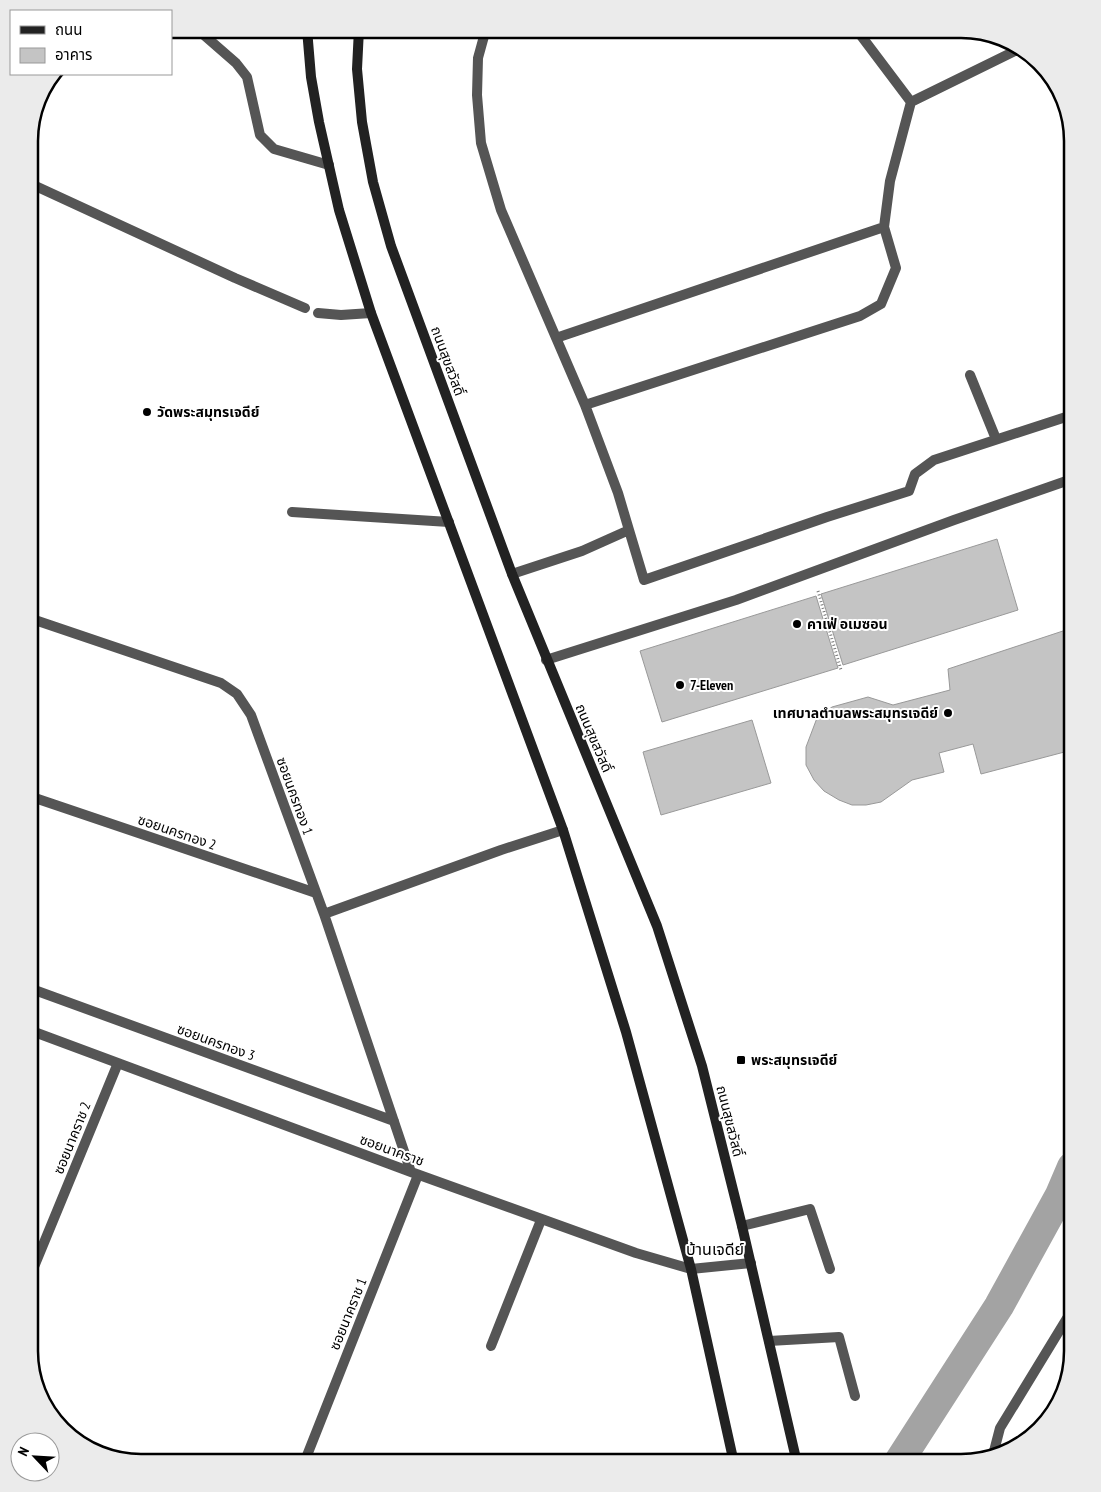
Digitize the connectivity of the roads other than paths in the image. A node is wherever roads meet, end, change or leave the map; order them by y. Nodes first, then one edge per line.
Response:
1 (207, 38) edge
2 (308, 38) edge
3 (359, 38) edge
4 (484, 38) edge
5 (863, 38) edge
6 (1013, 52) edge
7 (911, 102) junction
8 (329, 165) junction
9 (38, 187) edge
10 (884, 227) junction
11 (305, 308) dead end
12 (318, 313) dead end
13 (371, 313) junction
14 (556, 338) junction
15 (970, 375) dead end
16 (585, 405) junction
17 (1064, 418) edge
18 (996, 439) junction
19 (1064, 482) edge
20 (292, 512) dead end
21 (449, 522) junction
22 (629, 530) junction
23 (512, 574) junction
24 (38, 621) edge
25 (546, 660) junction
26 (38, 799) edge
27 (563, 830) junction
28 (316, 893) junction
29 (324, 914) junction
30 (38, 991) edge
31 (38, 1033) edge
32 (118, 1063) junction
33 (394, 1121) junction
34 (415, 1174) junction
35 (541, 1220) junction
36 (742, 1226) junction
37 (38, 1257) edge
38 (751, 1263) junction
39 (692, 1269) junction
40 (830, 1269) dead end
41 (1064, 1323) edge
42 (770, 1341) junction
43 (491, 1346) dead end
44 (855, 1396) dead end
45 (995, 1449) edge
46 (307, 1454) edge
47 (732, 1454) edge
48 (795, 1454) edge

1 - 8 street
2 - 8 main road
3 - 23 main road, ถนนสุขสวัสดิ์
4 - 14 street
5 - 7 street
6 - 7 street
7 - 10 street
8 - 13 main road
9 - 11 street
10 - 14 street
10 - 16 street
12 - 13 street
13 - 21 main road
14 - 16 street
15 - 18 street
16 - 22 street
17 - 18 street
18 - 22 street
19 - 25 street
20 - 21 street
21 - 27 main road
22 - 23 street
23 - 25 main road, ถนนสุขสวัสดิ์
24 - 28 street, ซอยนครทอง 1
25 - 36 main road, ถนนสุขสวัสดิ์
26 - 28 street, ซอยนครทอง 2
27 - 29 street
27 - 39 main road
28 - 29 street, ซอยนครทอง 1
29 - 33 street, ซอยนครทอง 1
30 - 33 street, ซอยนครทอง 3
31 - 32 street, ซอยนาคราช
32 - 34 street, ซอยนาคราช
32 - 37 street, ซอยนาคราช 2
33 - 34 street, ซอยนครทอง 1
34 - 35 street, ซอยนาคราช
34 - 46 street, ซอยนาคราช 1
35 - 39 street, ซอยนาคราช
35 - 43 street
36 - 38 main road, ถนนสุขสวัสดิ์
36 - 40 street
38 - 39 street, ซอยนาคราช
38 - 42 main road, ถนนสุขสวัสดิ์
39 - 47 main road
41 - 45 street
42 - 44 street
42 - 48 main road, ถนนสุขสวัสดิ์

